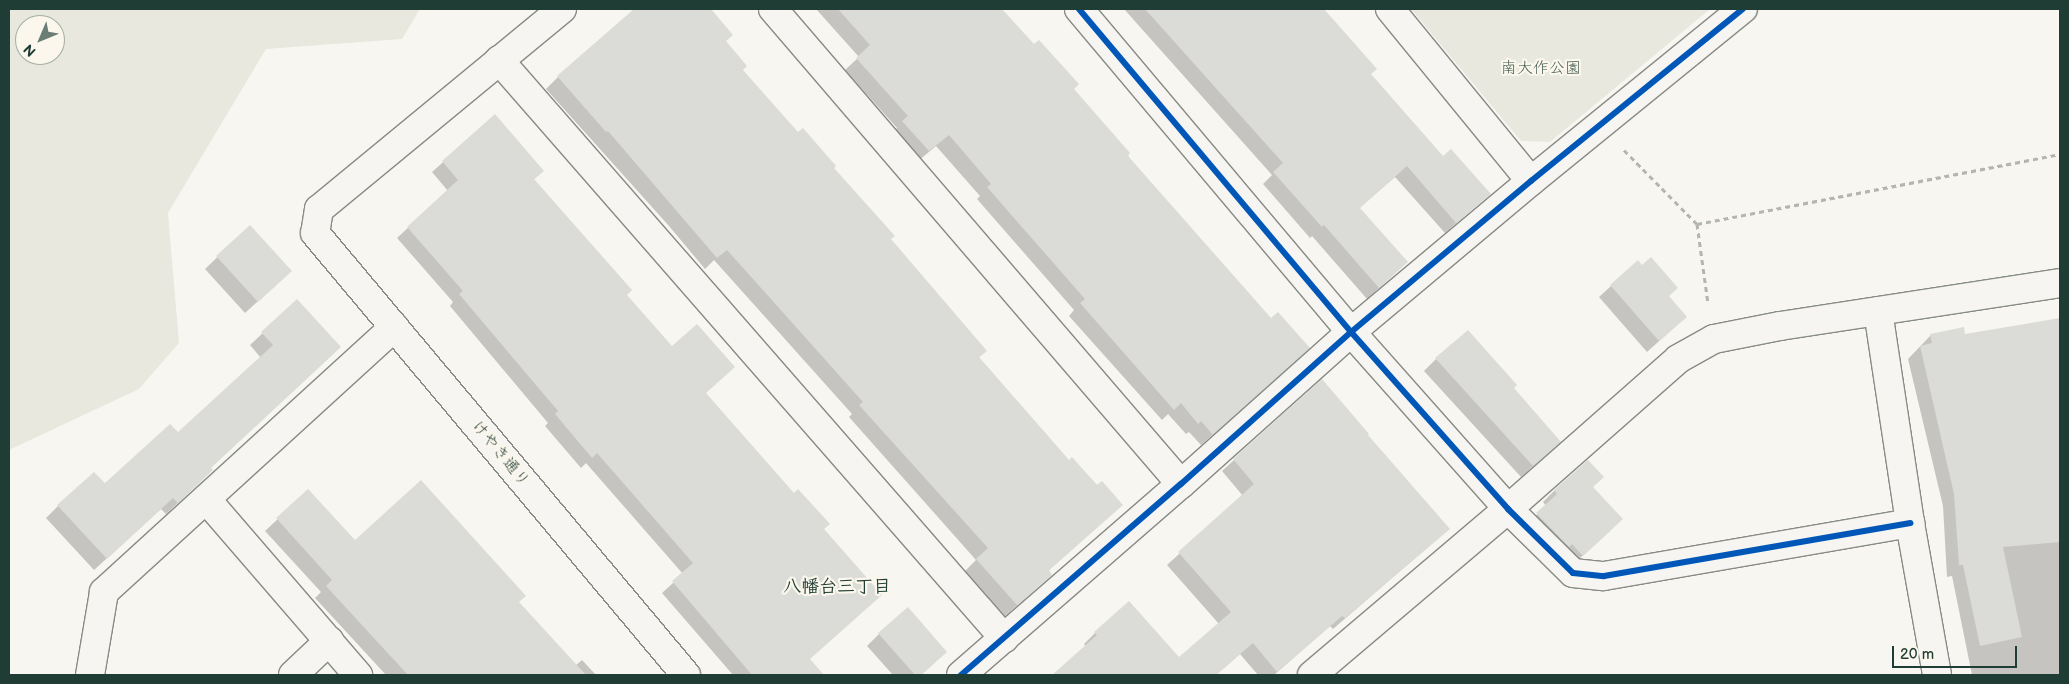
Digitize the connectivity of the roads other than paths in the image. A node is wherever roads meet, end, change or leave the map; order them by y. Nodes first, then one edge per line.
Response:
1 (562, 9) edge
2 (773, 9) edge
3 (1079, 9) edge
4 (1390, 9) edge
5 (1743, 9) edge
6 (499, 60) junction
7 (1530, 181) junction
8 (2060, 283) edge
9 (1878, 311) junction
10 (394, 327) junction
11 (1351, 332) junction
12 (1181, 484) junction
13 (206, 499) junction
14 (1508, 509) junction
15 (1910, 523) junction
16 (1004, 638) junction
17 (329, 641) junction
18 (1319, 673) edge
19 (90, 675) edge
20 (293, 675) edge
21 (358, 675) edge
22 (686, 675) edge
23 (961, 675) edge
24 (1937, 675) edge

1 - 6 street
2 - 12 street
3 - 11 street
4 - 7 street
5 - 7 street
6 - 10 street, けやき通り
6 - 16 street
7 - 11 street
8 - 9 street
9 - 14 street
9 - 15 street
10 - 13 street
10 - 22 street, けやき通り
11 - 12 street
11 - 14 street
12 - 16 street
13 - 17 street
13 - 19 street
14 - 15 street
14 - 18 street
15 - 24 street
16 - 23 street
17 - 20 street
17 - 21 street

